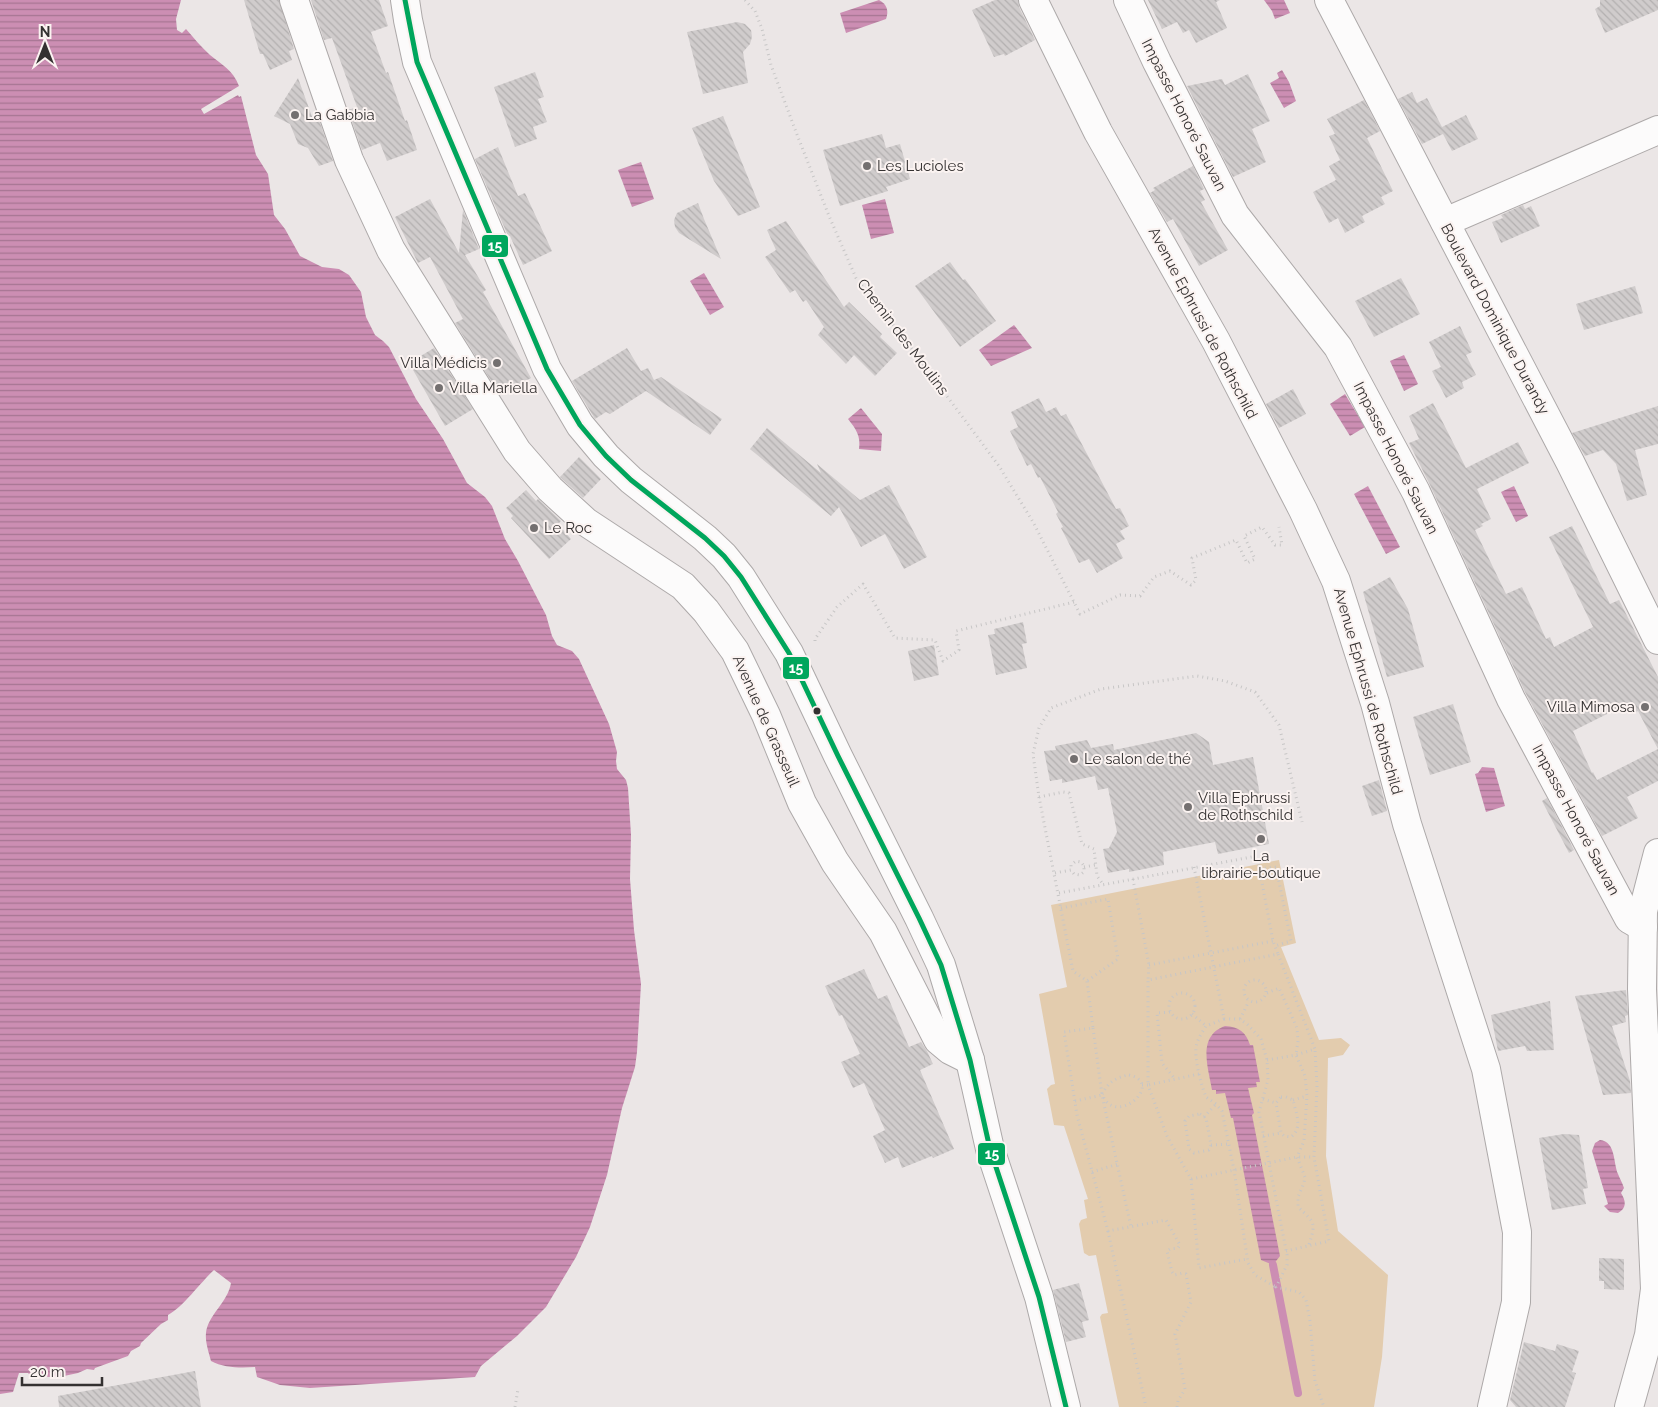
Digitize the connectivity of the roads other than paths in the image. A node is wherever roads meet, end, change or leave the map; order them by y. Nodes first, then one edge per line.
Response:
1 (294, 0) edge
2 (405, 0) edge
3 (1033, 0) edge
4 (1128, 0) edge
5 (1328, 0) edge
6 (1658, 130) edge
7 (1445, 222) junction
8 (1658, 640) edge
9 (1658, 853) edge
10 (1643, 927) junction
11 (970, 1060) junction
12 (1066, 1407) edge
13 (1492, 1407) edge
14 (1628, 1407) edge

1 - 11 street, Avenue de Grasseuil
2 - 11 street
3 - 13 street, Avenue Ephrussi de Rothschild
4 - 10 street, Impasse Honoré Sauvan
5 - 7 street, Boulevard Dominique Durandy
6 - 7 street
7 - 8 street, Boulevard Dominique Durandy
9 - 10 street
10 - 14 street
11 - 12 street

